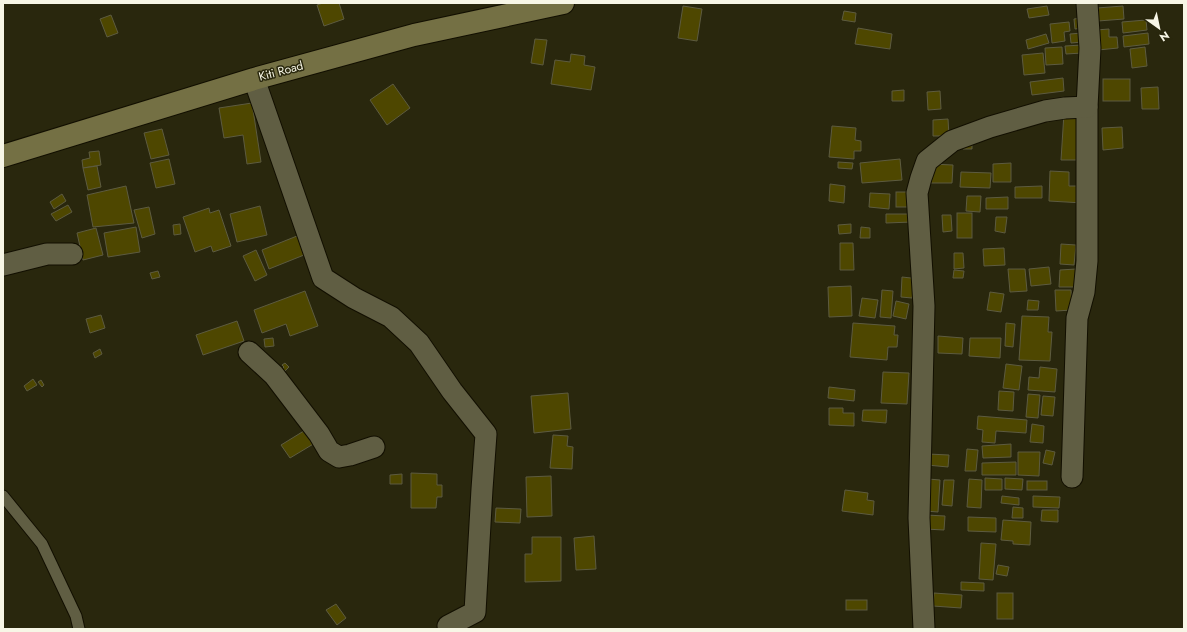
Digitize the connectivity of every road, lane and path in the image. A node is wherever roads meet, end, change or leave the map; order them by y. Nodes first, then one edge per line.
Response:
1 (563, 3) edge
2 (1087, 3) edge
3 (513, 8) edge
4 (254, 79) junction
5 (1087, 107) junction
6 (3, 156) edge
7 (72, 254) dead end
8 (3, 265) edge
9 (249, 352) dead end
10 (374, 447) dead end
11 (1072, 477) dead end
12 (3, 496) edge
13 (443, 628) edge
14 (79, 629) edge
15 (924, 629) edge

1 - 3 street, Kiti Road
2 - 5 street
3 - 4 street, Kiti Road
4 - 6 street, Kiti Road
4 - 13 street
5 - 11 street
5 - 15 street
7 - 8 street
9 - 10 street
12 - 14 lane

